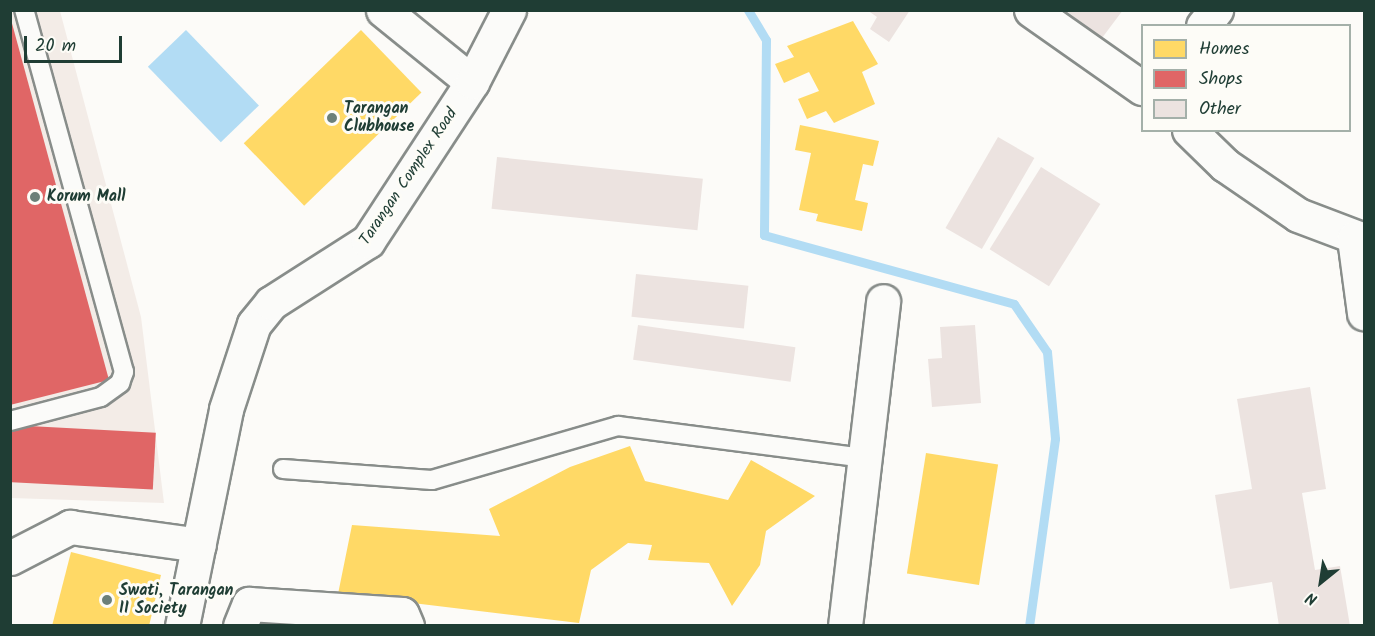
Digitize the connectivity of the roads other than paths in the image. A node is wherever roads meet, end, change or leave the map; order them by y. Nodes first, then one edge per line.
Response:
1 (24, 10) edge
2 (509, 10) edge
3 (1031, 10) edge
4 (1216, 10) edge
5 (399, 15) edge
6 (1205, 24) edge
7 (472, 82) junction
8 (1141, 87) edge
9 (1191, 132) edge
10 (1359, 239) edge
11 (883, 301) dead end
12 (1365, 313) edge
13 (10, 421) edge
14 (865, 458) junction
15 (283, 469) dead end
16 (199, 545) junction
17 (13, 565) edge
18 (182, 626) edge
19 (240, 626) edge
20 (407, 626) edge
21 (845, 626) edge

1 - 13 lane
2 - 7 street, Tarangan Complex Road
3 - 8 street
4 - 6 street
5 - 7 street
7 - 16 street, Tarangan Complex Road
9 - 10 street
10 - 12 street
11 - 14 street
14 - 15 lane
14 - 21 street
16 - 17 street
16 - 18 street, Tarangan Complex Road
19 - 20 street

